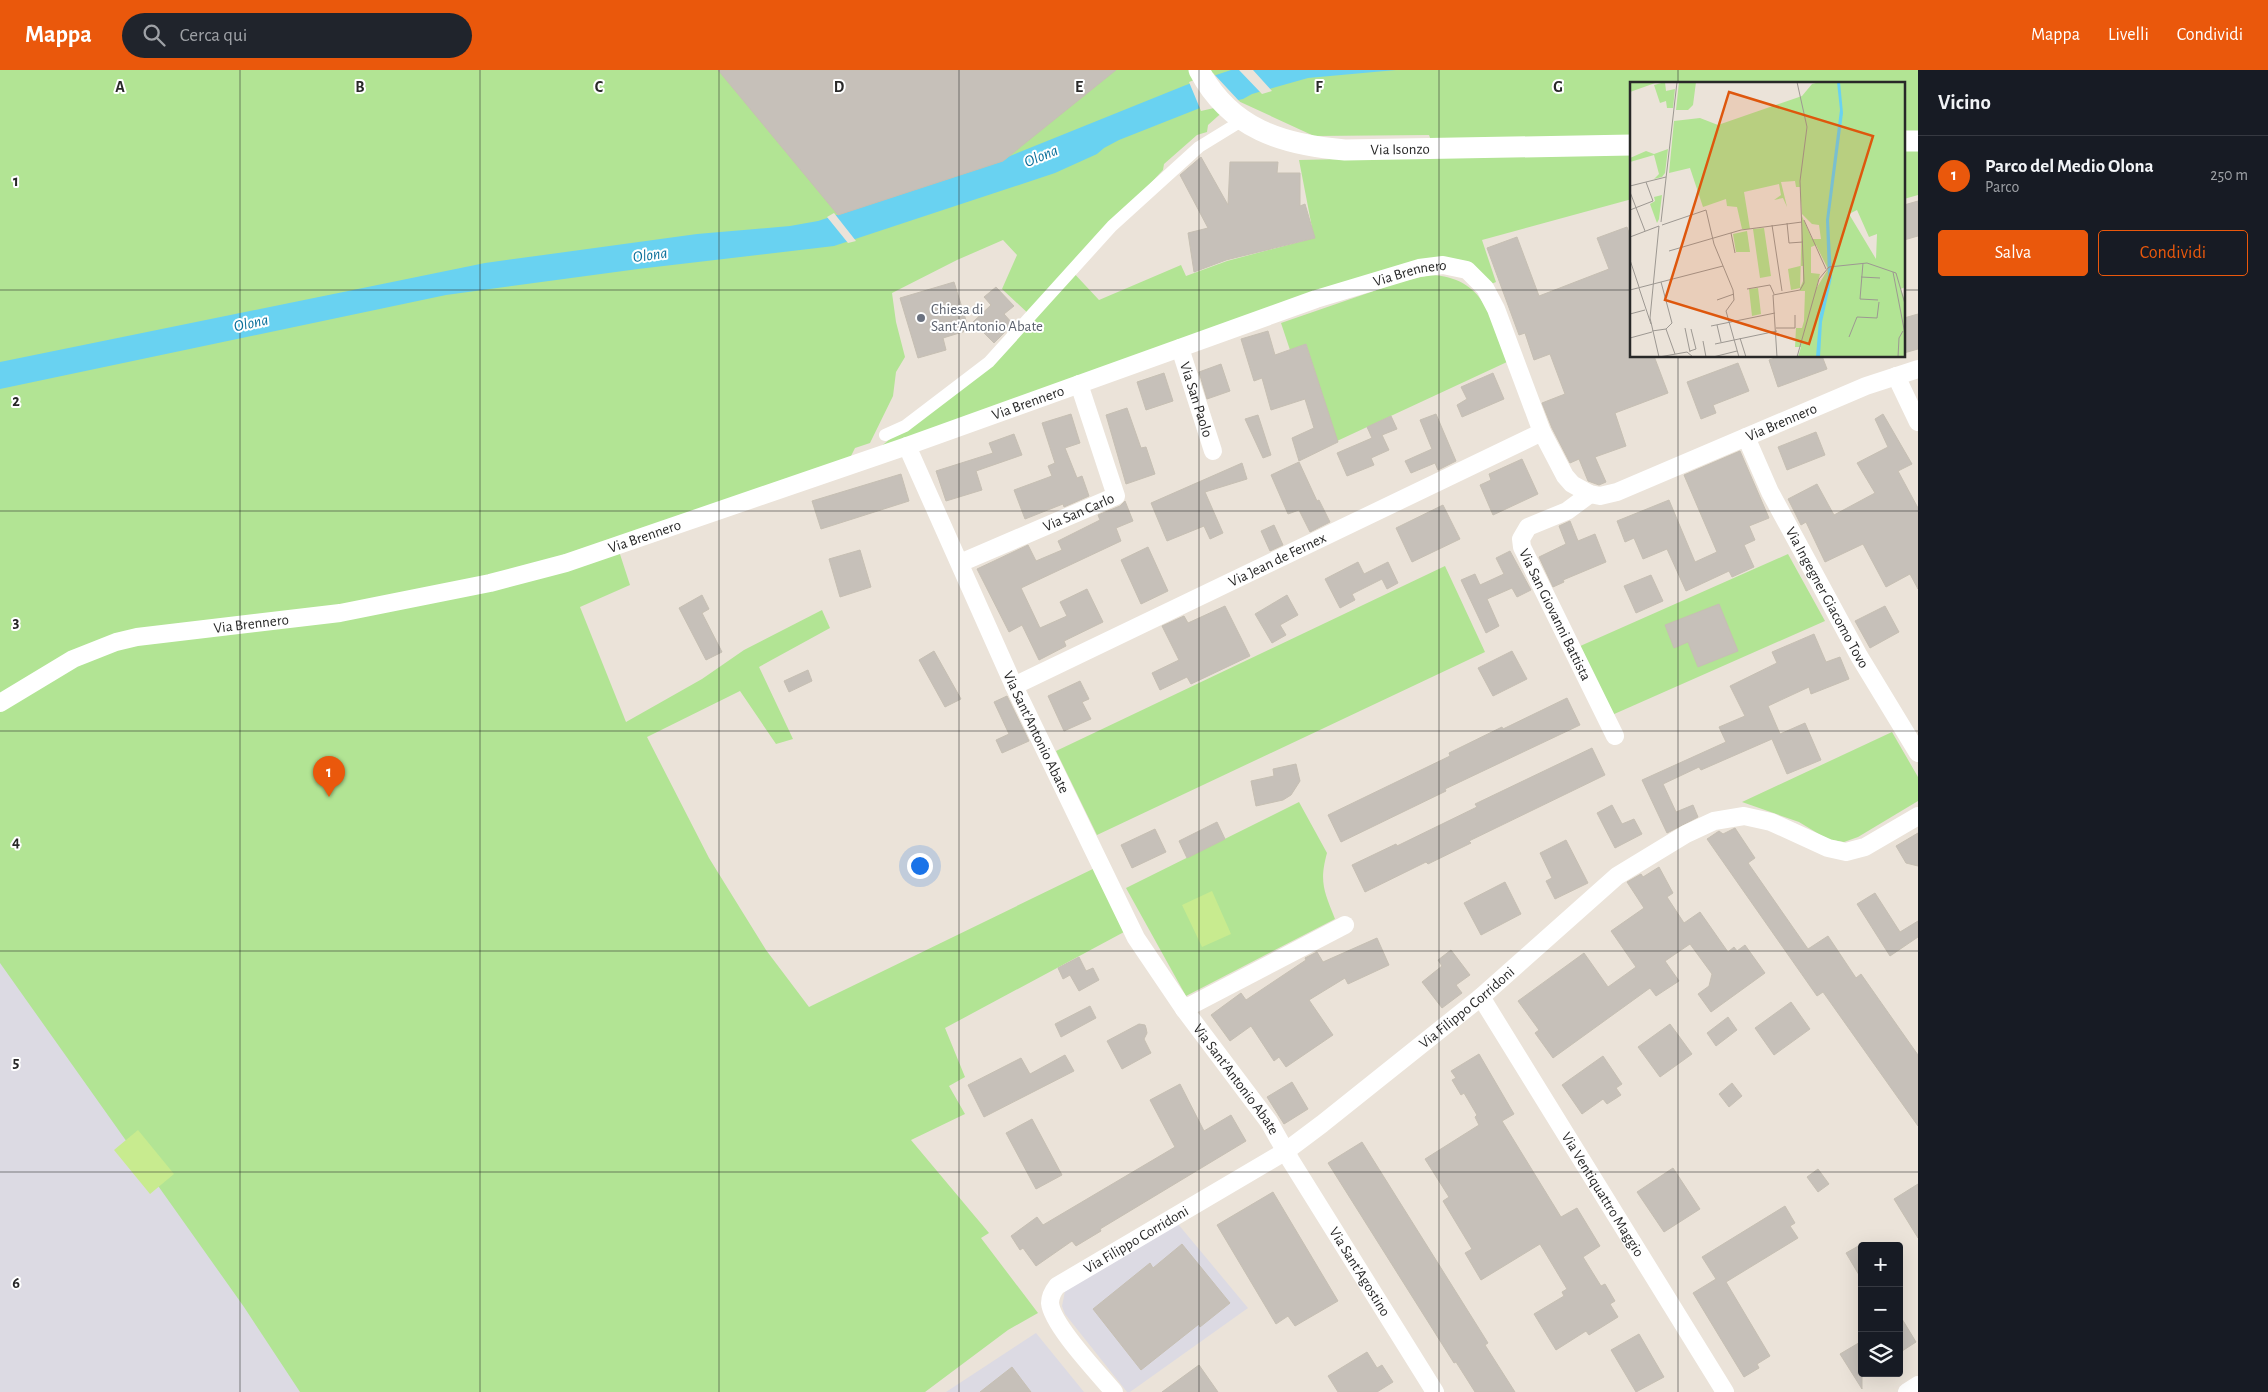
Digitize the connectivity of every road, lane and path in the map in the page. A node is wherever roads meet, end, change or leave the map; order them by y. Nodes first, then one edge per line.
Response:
1 (1199, 70) edge
2 (1241, 119) junction
3 (1630, 145) edge
4 (1180, 348) junction
5 (1918, 369) edge
6 (1896, 376) junction
7 (1079, 384) junction
8 (1918, 422) edge
9 (1542, 432) junction
10 (885, 435) dead end
11 (1746, 437) junction
12 (907, 446) junction
13 (1213, 452) dead end
14 (1590, 494) junction
15 (960, 563) junction
16 (1014, 686) junction
17 (0, 703) edge
18 (1616, 736) dead end
19 (1918, 753) edge
20 (1918, 816) edge
21 (1346, 925) dead end
22 (1481, 997) junction
23 (1184, 1009) junction
24 (1286, 1151) junction
25 (1918, 1385) edge
26 (1114, 1392) edge
27 (1435, 1392) edge
28 (1725, 1392) edge
29 (1907, 1392) edge

1 - 2 street, Via Isonzo
2 - 3 street, Via Isonzo
2 - 10 street
4 - 7 street, Via Brennero
4 - 9 street, Via Brennero
4 - 13 street, Via San Paolo
5 - 6 street, Via Brennero
6 - 8 street
6 - 11 street, Via Brennero
7 - 12 street, Via Brennero
7 - 15 street, Via San Carlo
9 - 14 street, Via Brennero
9 - 16 street, Via Jean de Fernex
11 - 14 street, Via Brennero
11 - 19 street, Via Ingegner Giacomo Tovo
12 - 15 street, Via Sant'Antonio Abate
12 - 17 street, Via Brennero
14 - 18 street, Via San Giovanni Battista
15 - 16 street, Via Sant'Antonio Abate
16 - 23 street, Via Sant'Antonio Abate
20 - 22 street, Via Filippo Corridoni
21 - 23 street, Via Sant'Antonio Abate
22 - 24 street, Via Filippo Corridoni
22 - 28 street, Via Ventiquattro Maggio
23 - 24 street, Via Sant'Antonio Abate
24 - 26 street, Via Filippo Corridoni
24 - 27 street, Via Sant'Agostino
25 - 29 street

